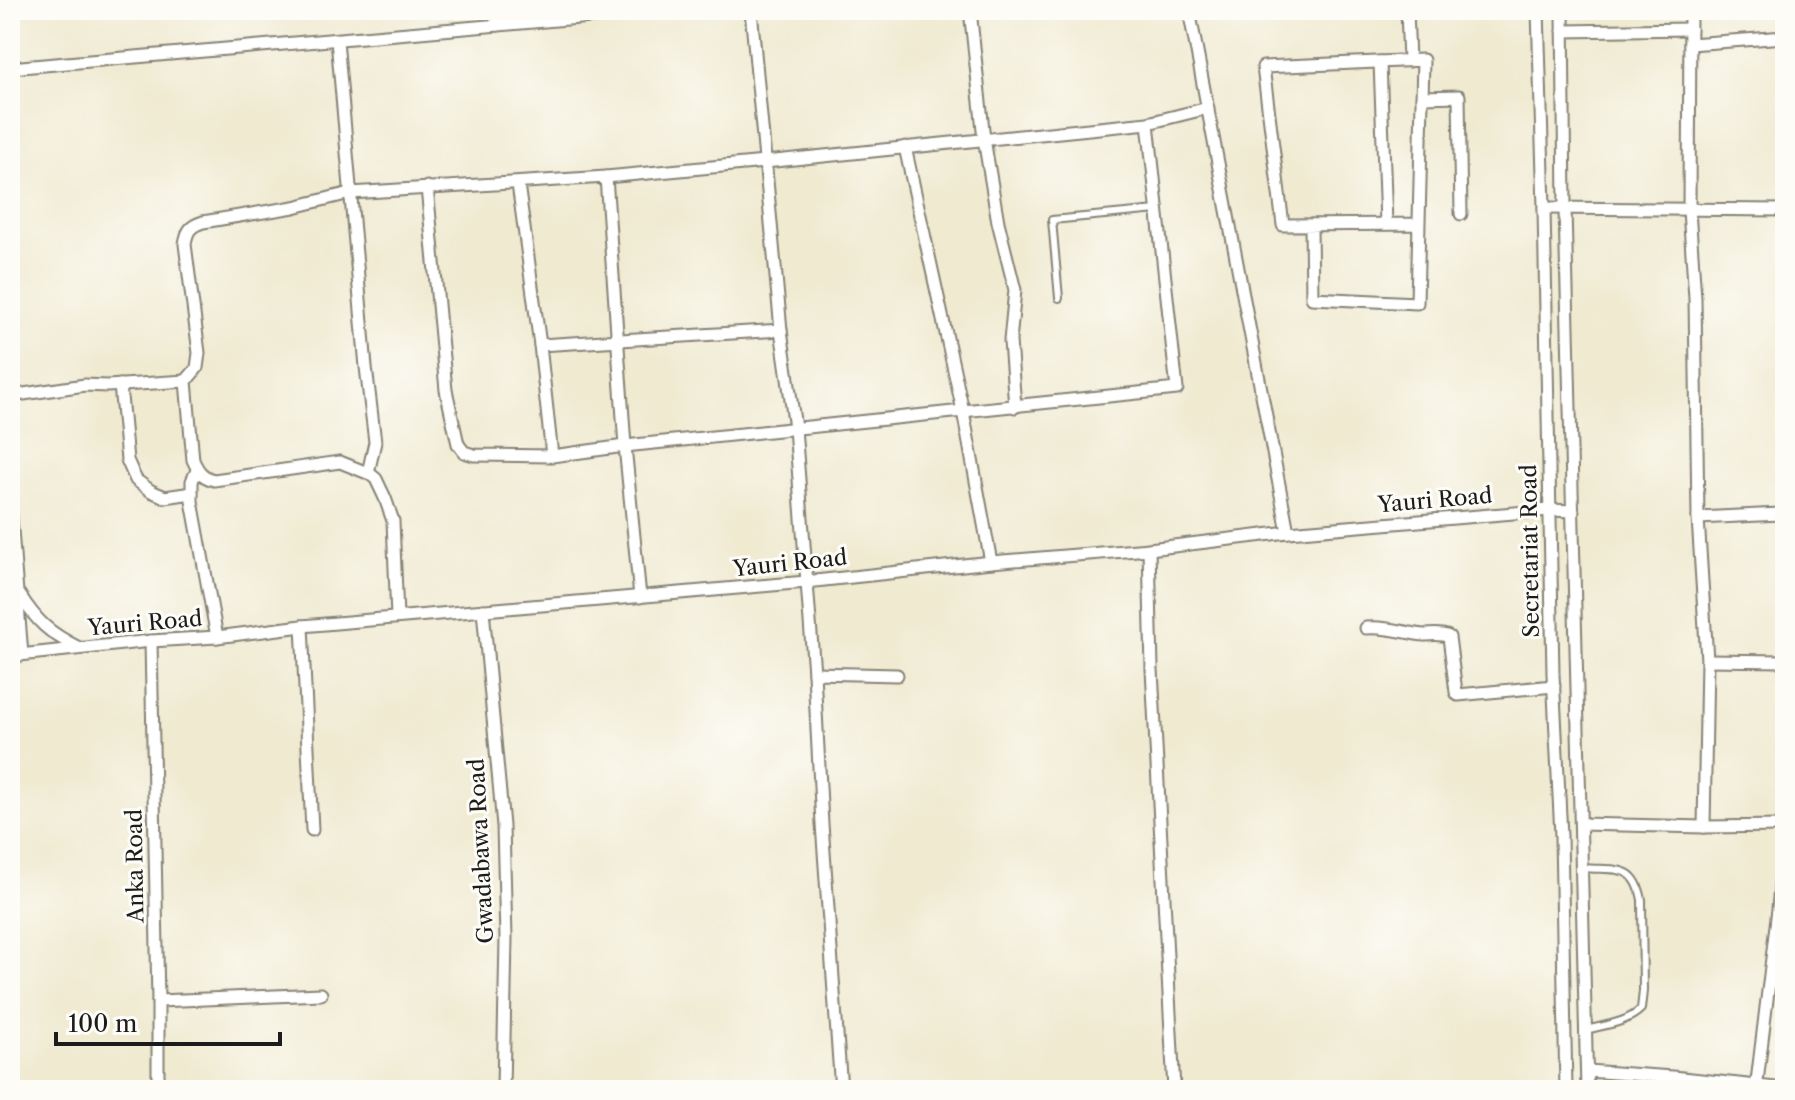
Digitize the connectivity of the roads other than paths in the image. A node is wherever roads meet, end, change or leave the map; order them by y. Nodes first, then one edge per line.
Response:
1 (497, 10) edge
2 (671, 10) edge
3 (751, 10) edge
4 (970, 10) edge
5 (1189, 10) edge
6 (1407, 10) edge
7 (1538, 10) edge
8 (1563, 10) edge
9 (1690, 10) edge
10 (498, 25) junction
11 (1690, 29) junction
12 (1563, 31) junction
13 (1785, 37) edge
14 (337, 40) junction
15 (1690, 44) junction
16 (1409, 61) junction
17 (1380, 62) junction
18 (10, 68) edge
19 (1422, 97) junction
20 (1208, 108) junction
21 (1148, 123) junction
22 (984, 139) junction
23 (905, 147) junction
24 (765, 162) junction
25 (606, 177) junction
26 (518, 184) junction
27 (427, 187) junction
28 (350, 193) junction
29 (1544, 208) junction
30 (1565, 209) junction
31 (1157, 210) junction
32 (1689, 210) junction
33 (1785, 210) edge
34 (1461, 214) dead end
35 (1386, 224) junction
36 (1419, 224) junction
37 (1311, 226) junction
38 (1059, 298) dead end
39 (781, 330) junction
40 (617, 340) junction
41 (540, 345) junction
42 (186, 381) junction
43 (120, 385) junction
44 (10, 396) edge
45 (1015, 407) junction
46 (963, 411) junction
47 (795, 428) junction
48 (625, 446) junction
49 (552, 456) junction
50 (197, 470) junction
51 (368, 473) junction
52 (192, 493) junction
53 (10, 505) edge
54 (1549, 510) junction
55 (1573, 511) junction
56 (1785, 516) edge
57 (1698, 518) junction
58 (1288, 532) junction
59 (1149, 549) junction
60 (991, 562) junction
61 (806, 582) junction
62 (16, 590) junction
63 (640, 597) junction
64 (483, 610) junction
65 (397, 617) junction
66 (302, 626) junction
67 (1366, 628) dead end
68 (217, 637) junction
69 (151, 641) junction
70 (81, 649) junction
71 (16, 656) edge
72 (1707, 660) junction
73 (1785, 661) edge
74 (814, 673) junction
75 (897, 675) dead end
76 (1554, 686) junction
77 (1581, 824) junction
78 (1704, 827) junction
79 (1785, 827) edge
80 (312, 830) dead end
81 (1583, 868) junction
82 (1781, 910) edge
83 (321, 994) dead end
84 (158, 1001) junction
85 (1586, 1030) junction
86 (1587, 1071) junction
87 (1756, 1088) edge
88 (1785, 1089) edge
89 (158, 1090) edge
90 (503, 1090) edge
91 (841, 1090) edge
92 (1174, 1090) edge
93 (1566, 1090) edge
94 (1587, 1090) edge

1 - 10 street
2 - 10 street
3 - 24 street
4 - 22 street
5 - 20 street
6 - 16 street
7 - 29 street, Secretariat Road
8 - 12 street, Secretariat Road
9 - 11 street
10 - 14 street
11 - 12 street
11 - 15 street
12 - 30 street, Secretariat Road
13 - 15 street
14 - 18 street
14 - 28 street
15 - 32 street
16 - 17 street
16 - 19 street
17 - 35 street
17 - 37 street
19 - 34 street
19 - 36 street
20 - 21 street
20 - 58 street
21 - 22 street
21 - 31 street
22 - 23 street
22 - 45 street
23 - 24 street
23 - 46 street
24 - 25 street
24 - 39 street
25 - 26 street
25 - 40 street
26 - 27 street
26 - 41 street
27 - 28 street
27 - 49 street
28 - 42 street
28 - 51 street
29 - 30 street
29 - 54 street, Secretariat Road
30 - 32 street
30 - 55 street, Secretariat Road
31 - 38 lane
31 - 45 street
32 - 33 street
32 - 57 street
35 - 36 street
35 - 37 street
36 - 37 street
39 - 40 street
39 - 47 street
40 - 41 street
40 - 48 street
41 - 49 street
42 - 43 street
42 - 50 street
43 - 44 street
43 - 52 street
45 - 46 street
46 - 47 street
46 - 60 street
47 - 48 street
47 - 61 street
48 - 49 street
48 - 63 street
50 - 51 street
50 - 52 street
51 - 65 street
52 - 68 street
53 - 62 street
54 - 55 street, Yauri Road
54 - 58 street, Yauri Road
54 - 76 street, Secretariat Road
55 - 77 street, Secretariat Road
56 - 57 street
57 - 72 street
58 - 59 street, Yauri Road
59 - 60 street, Yauri Road
59 - 92 street
60 - 61 street, Yauri Road
61 - 63 street, Yauri Road
61 - 74 street
62 - 70 street
62 - 71 street
63 - 64 street, Yauri Road
64 - 65 street, Yauri Road
64 - 90 street, Gwadabawa Road
65 - 66 street, Yauri Road
66 - 68 street, Yauri Road
66 - 80 street
67 - 76 street
68 - 69 street, Yauri Road
69 - 70 street, Yauri Road
69 - 84 street, Anka Road
70 - 71 street, Yauri Road
72 - 73 street
72 - 78 street
74 - 75 street
74 - 91 street
76 - 93 street, Secretariat Road
77 - 78 street
77 - 81 street, Secretariat Road
78 - 79 street
79 - 82 street
81 - 85 street, Secretariat Road
81 - 85 lane
82 - 87 street
83 - 84 street
84 - 89 street, Anka Road
85 - 86 street, Secretariat Road
86 - 87 street
86 - 94 street, Secretariat Road
87 - 88 street

